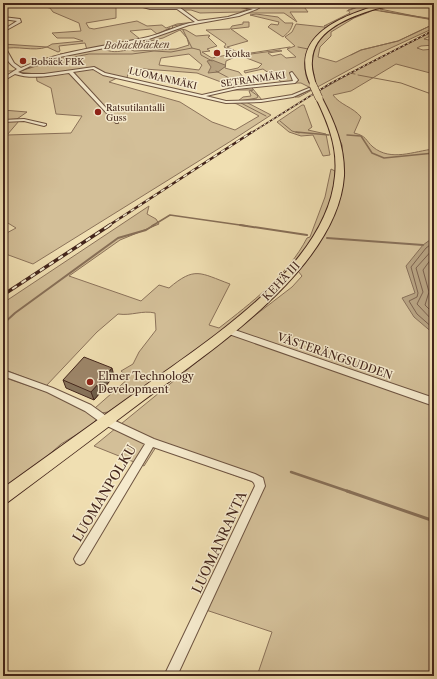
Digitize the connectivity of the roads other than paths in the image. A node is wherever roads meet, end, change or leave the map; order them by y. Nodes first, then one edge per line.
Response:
1 (131, 3) edge
2 (218, 3) edge
3 (264, 3) edge
4 (393, 3) edge
5 (256, 9) junction
6 (3, 18) edge
7 (197, 22) junction
8 (3, 31) edge
9 (3, 47) edge
10 (20, 69) junction
11 (14, 72) junction
12 (71, 72) junction
13 (292, 73) dead end
14 (3, 80) edge
15 (311, 87) junction
16 (203, 95) junction
17 (3, 121) edge
18 (116, 122) dead end
19 (44, 125) dead end
20 (229, 331) junction
21 (3, 373) edge
22 (434, 402) edge
23 (106, 421) junction
24 (152, 442) junction
25 (3, 497) edge
26 (80, 559) dead end
27 (170, 676) edge

1 - 7 street
2 - 5 street
3 - 5 street
4 - 15 highway, KEHÄ III
5 - 7 street
6 - 8 street
7 - 10 street
9 - 10 street
10 - 11 street
11 - 12 street, LUOMANMÄKI
11 - 14 street
12 - 16 street, LUOMANMÄKI
12 - 18 street
13 - 16 street, SETRANMÄKI
15 - 16 street, LUOMANMÄKI
15 - 20 highway, KEHÄ III, bridge
17 - 19 street
20 - 22 street, VÄSTERÄNGSUDDEN
20 - 23 highway, KEHÄ III
21 - 23 street, LUOMANRANTA
23 - 24 street, LUOMANRANTA
23 - 25 highway, KEHÄ III
24 - 26 street, LUOMANPOLKU
24 - 27 street, LUOMANRANTA

